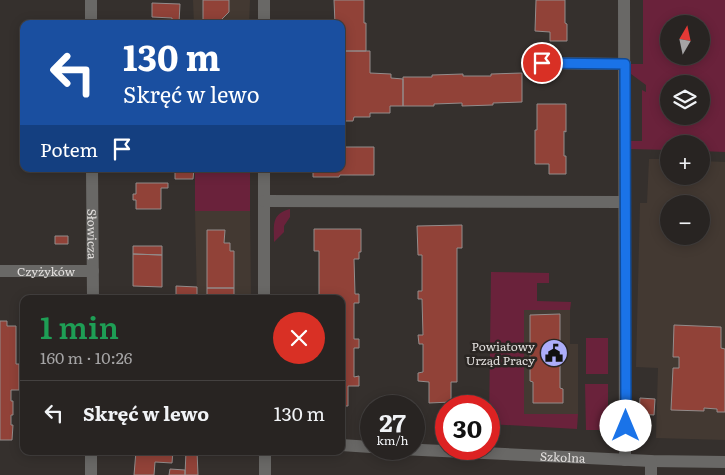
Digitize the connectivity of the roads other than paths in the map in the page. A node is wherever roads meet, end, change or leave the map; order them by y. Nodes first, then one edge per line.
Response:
1 (91, 0) edge
2 (264, 0) edge
3 (624, 0) edge
4 (91, 20) edge
5 (264, 20) edge
6 (542, 63) dead end
7 (625, 64) junction
8 (92, 172) edge
9 (264, 172) edge
10 (264, 200) junction
11 (625, 202) junction
12 (0, 271) edge
13 (93, 271) junction
14 (92, 295) edge
15 (264, 295) edge
16 (345, 446) edge
17 (360, 447) edge
18 (425, 450) edge
19 (91, 455) edge
20 (265, 455) edge
21 (625, 460) junction
22 (651, 461) junction
23 (724, 462) edge
24 (91, 475) edge
25 (265, 475) edge
26 (651, 475) edge

1 - 4 street
2 - 5 street
3 - 7 street
6 - 7 street
7 - 11 street
8 - 13 street, Słowicza
9 - 10 street
10 - 11 street
10 - 15 street
11 - 21 street
12 - 13 street, Czyżyków
13 - 14 street, Słowicza
16 - 17 street
18 - 21 street, Szkolna
19 - 24 street
20 - 25 street
21 - 22 street, Szkolna
22 - 23 street, Szkolna
22 - 26 street

